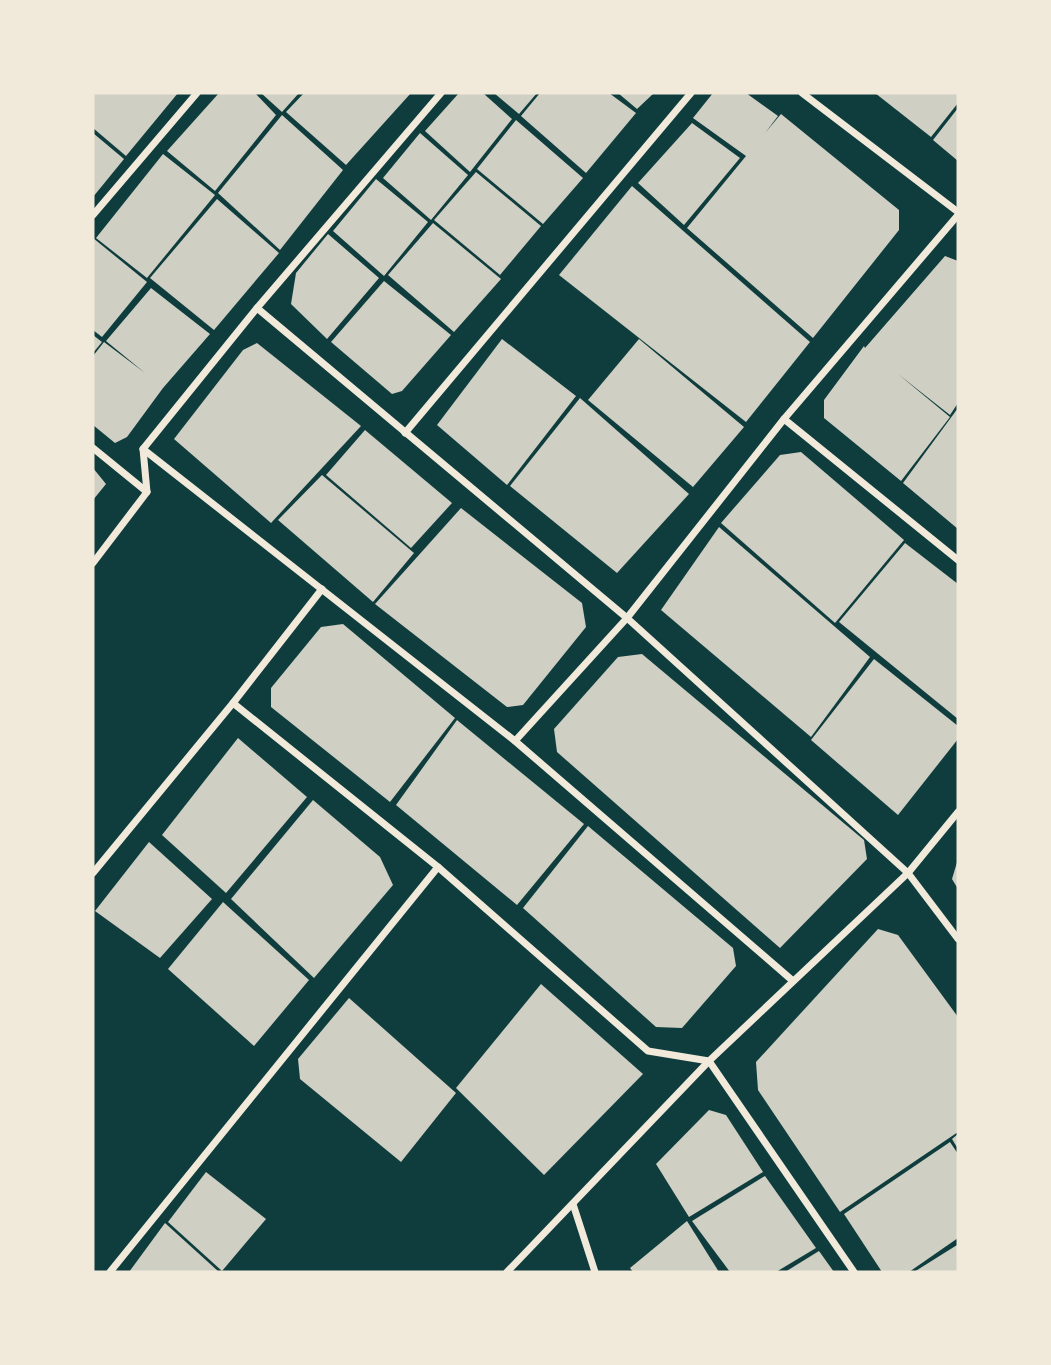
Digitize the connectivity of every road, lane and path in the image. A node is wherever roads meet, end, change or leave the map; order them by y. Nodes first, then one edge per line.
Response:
1 (197, 93) edge
2 (441, 93) edge
3 (691, 93) edge
4 (802, 93) edge
5 (812, 96) edge
6 (958, 213) edge
7 (93, 215) edge
8 (257, 308) junction
9 (784, 419) junction
10 (405, 433) junction
11 (93, 448) edge
12 (142, 449) junction
13 (147, 492) junction
14 (958, 560) edge
15 (93, 563) edge
16 (322, 589) junction
17 (627, 618) junction
18 (233, 703) junction
19 (515, 741) junction
20 (958, 812) edge
21 (438, 867) junction
22 (93, 873) edge
23 (908, 873) junction
24 (958, 939) edge
25 (793, 981) junction
26 (709, 1061) junction
27 (573, 1203) junction
28 (110, 1272) edge
29 (507, 1272) edge
30 (595, 1272) edge
31 (854, 1272) edge

1 - 7 street
2 - 8 street
3 - 10 street
4 - 5 street
5 - 6 street
6 - 9 street
8 - 10 street
8 - 12 street
9 - 14 street
9 - 17 street
10 - 17 street
11 - 13 street
12 - 13 street
12 - 16 street
13 - 15 street
16 - 18 street
16 - 19 street
17 - 19 street
17 - 23 street
18 - 21 street
18 - 22 street
19 - 25 street
20 - 23 street
21 - 26 street
21 - 28 street
23 - 24 street
23 - 25 street
25 - 26 street
26 - 27 street
26 - 31 street
27 - 29 street
27 - 30 street

